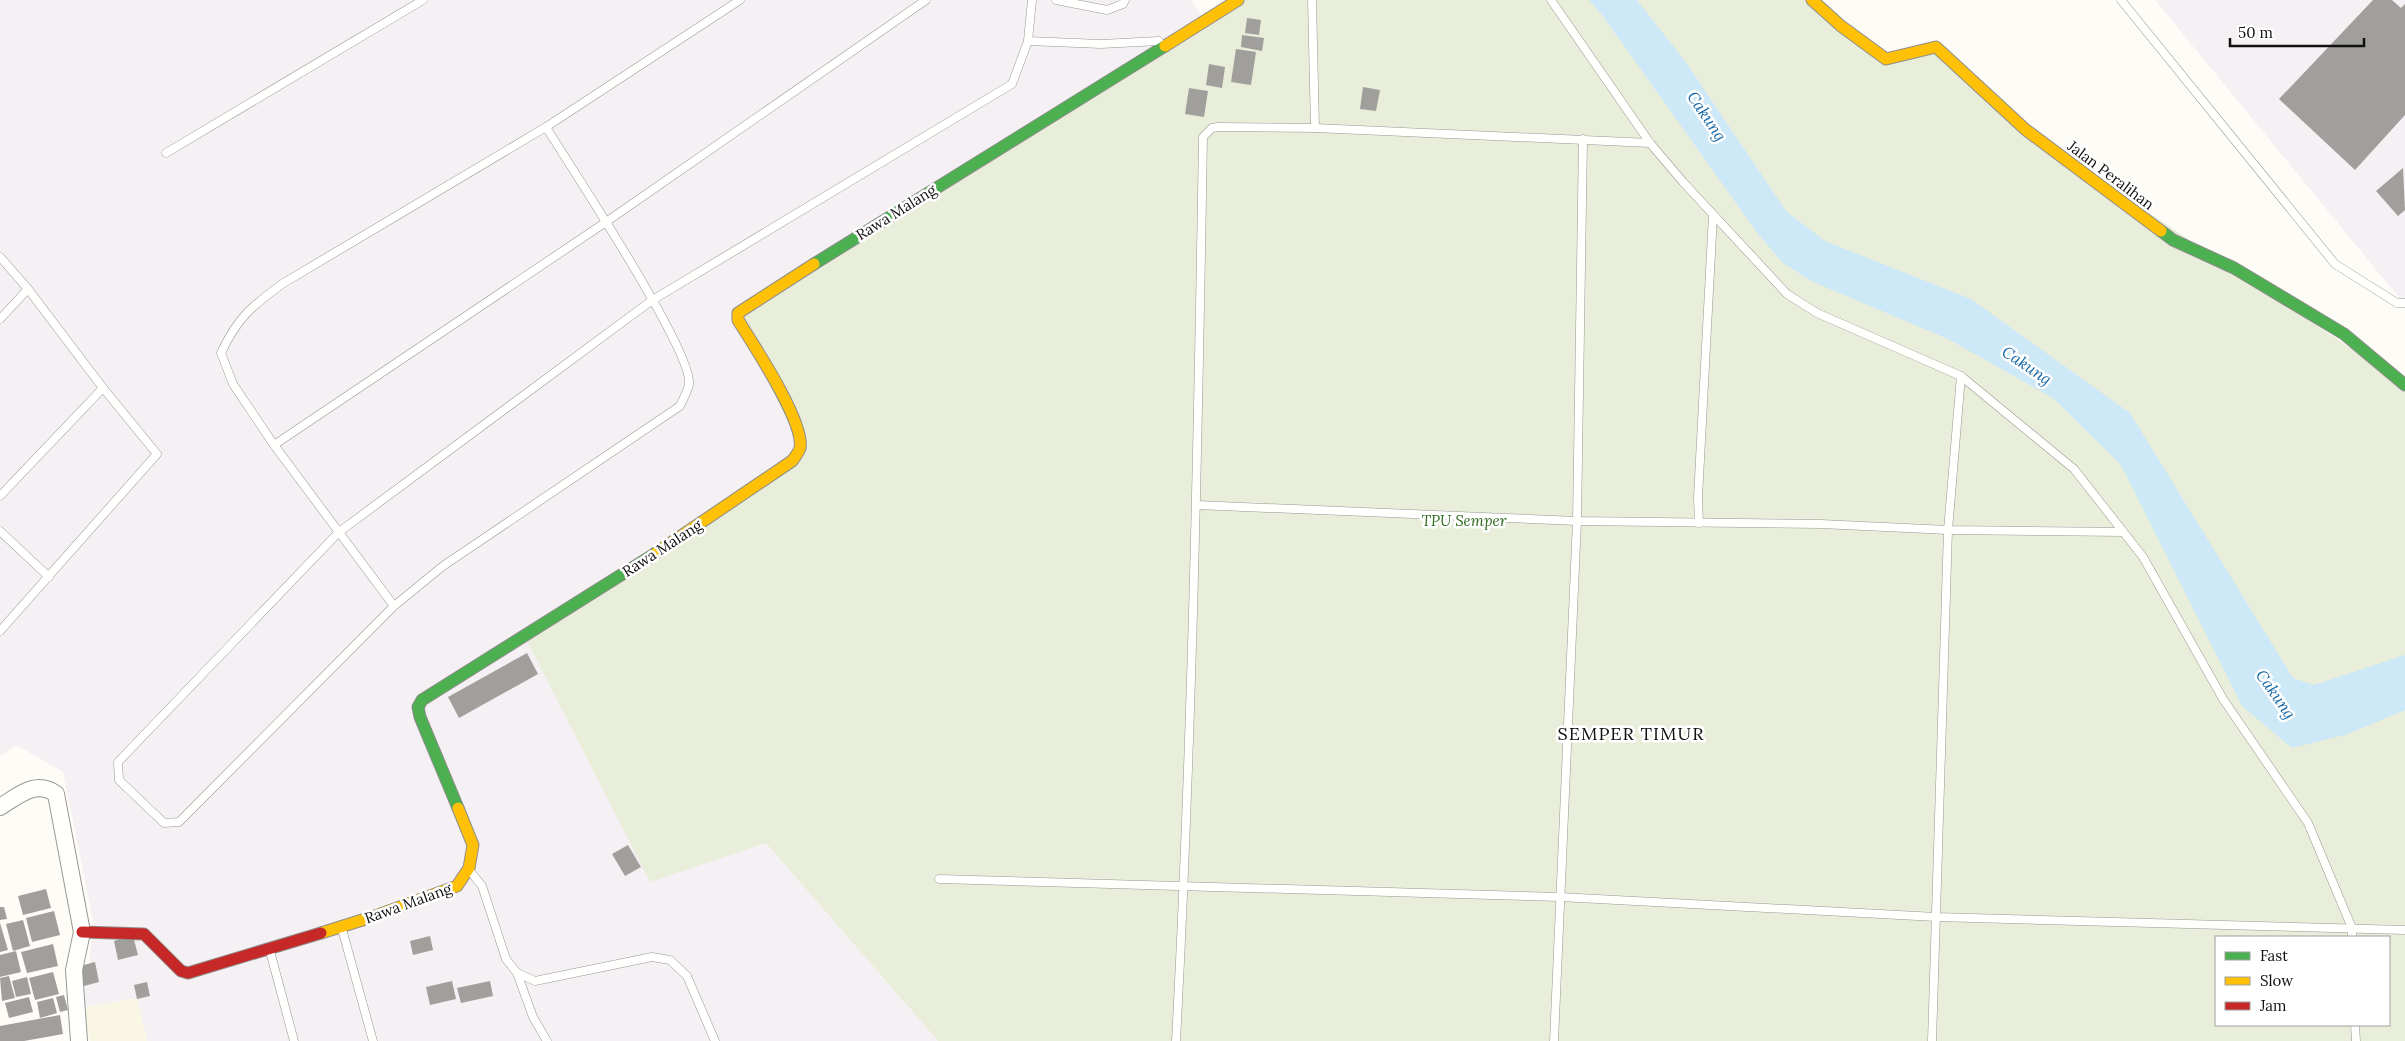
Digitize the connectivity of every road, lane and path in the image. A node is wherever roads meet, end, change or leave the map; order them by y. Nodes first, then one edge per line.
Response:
1 (424, 0) edge
2 (740, 0) edge
3 (926, 0) edge
4 (1032, 0) edge
5 (1056, 0) edge
6 (1125, 0) edge
7 (1238, 0) edge
8 (1312, 0) edge
9 (1551, 0) edge
10 (1812, 0) edge
11 (2121, 0) edge
12 (1222, 4) edge
13 (1176, 40) junction
14 (1028, 41) junction
15 (546, 127) junction
16 (1315, 128) junction
17 (1583, 139) junction
18 (1650, 143) junction
19 (166, 153) dead end
20 (1713, 215) junction
21 (606, 222) junction
22 (0, 258) edge
23 (28, 288) junction
24 (651, 301) junction
25 (2405, 303) edge
26 (0, 319) edge
27 (1961, 376) junction
28 (2405, 385) edge
29 (103, 388) junction
30 (274, 445) junction
31 (0, 496) edge
32 (1197, 505) junction
33 (1577, 521) junction
34 (1699, 523) junction
35 (1948, 530) junction
36 (0, 531) edge
37 (339, 532) junction
38 (2123, 532) junction
39 (48, 577) junction
40 (394, 606) junction
41 (0, 632) edge
42 (0, 807) edge
43 (469, 870) junction
44 (939, 879) dead end
45 (1184, 887) junction
46 (1560, 897) junction
47 (1936, 917) junction
48 (342, 927) junction
49 (2352, 928) junction
50 (2405, 930) edge
51 (82, 932) junction
52 (2352, 936) edge
53 (269, 947) junction
54 (517, 973) junction
55 (2355, 1026) edge
56 (79, 1041) edge
57 (294, 1041) edge
58 (373, 1041) edge
59 (547, 1041) edge
60 (714, 1041) edge
61 (1176, 1041) edge
62 (1554, 1041) edge
63 (1932, 1041) edge
64 (2356, 1041) edge

1 - 19 lane
2 - 15 lane
3 - 21 lane
4 - 14 lane
5 - 6 lane
7 - 12 street, Rawa Malang
8 - 16 lane
9 - 18 lane
10 - 28 street, Jalan Peralihan
11 - 25 lane
12 - 13 street, Rawa Malang
13 - 14 lane
13 - 43 street, Rawa Malang
14 - 24 lane
15 - 21 lane
15 - 30 lane
16 - 17 lane
16 - 32 lane
17 - 18 lane
17 - 33 lane
18 - 20 lane
20 - 27 lane
20 - 34 lane
21 - 24 lane
21 - 30 lane
22 - 23 lane
23 - 26 lane
23 - 29 lane
24 - 37 lane
24 - 40 lane
27 - 35 lane
27 - 38 lane
29 - 31 lane
29 - 39 lane
30 - 37 lane
32 - 33 lane
32 - 45 lane
33 - 34 lane
33 - 46 lane
34 - 35 lane
35 - 38 lane
35 - 47 lane
36 - 39 lane
37 - 40 lane
37 - 40 lane
38 - 49 lane
39 - 41 lane
42 - 51 street
43 - 48 street, Rawa Malang
43 - 54 lane
44 - 45 lane
45 - 46 lane
45 - 61 lane
46 - 47 lane
46 - 62 lane
47 - 49 lane
47 - 63 lane
48 - 53 street, Rawa Malang
48 - 58 lane
49 - 50 lane
49 - 52 lane
51 - 53 street, Rawa Malang
51 - 56 street
53 - 57 lane
54 - 59 lane
54 - 60 lane
55 - 64 lane

